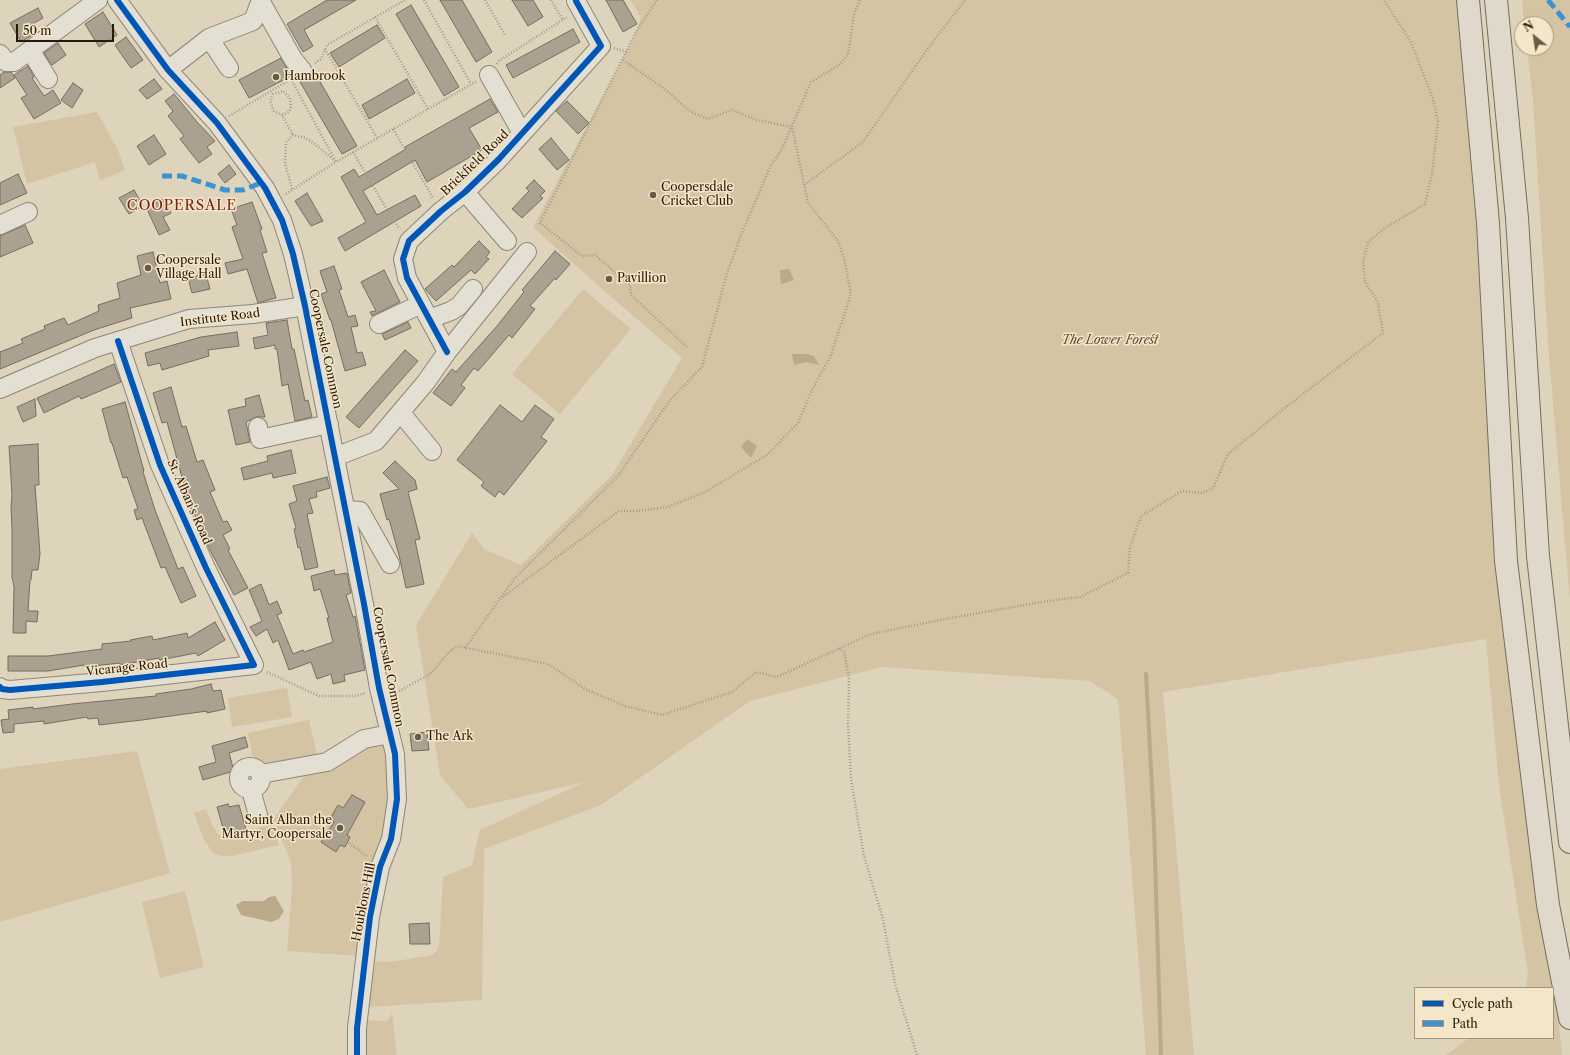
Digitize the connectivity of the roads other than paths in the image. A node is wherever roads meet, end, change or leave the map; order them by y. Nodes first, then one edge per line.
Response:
1 (98, 0) edge
2 (117, 0) edge
3 (1468, 0) edge
4 (1496, 0) edge
5 (261, 1) edge
6 (578, 5) road end
7 (209, 38) junction
8 (30, 50) junction
9 (0, 54) edge
10 (229, 68) dead end
11 (168, 70) junction
12 (296, 75) road end
13 (489, 75) road end
14 (48, 79) dead end
15 (522, 133) junction
16 (464, 192) junction
17 (28, 212) dead end
18 (0, 224) edge
19 (507, 241) dead end
20 (527, 252) dead end
21 (473, 289) dead end
22 (305, 306) junction
23 (425, 312) junction
24 (380, 324) dead end
25 (118, 341) junction
26 (447, 352) junction
27 (1, 387) edge
28 (401, 413) junction
29 (329, 424) junction
30 (258, 427) dead end
31 (432, 451) dead end
32 (335, 457) junction
33 (346, 510) junction
34 (390, 564) dead end
35 (254, 665) joint
36 (1, 688) edge
37 (390, 734) junction
38 (394, 754) joint
39 (258, 815) dead end
40 (1570, 842) edge
41 (1570, 1018) edge
42 (357, 1055) edge

1 - 8 street
2 - 11 street, Coopersale Common
3 - 41 highway
4 - 40 highway
5 - 7 street
5 - 12 street
6 - 15 street, Brickfield Road
7 - 10 street
7 - 11 street
8 - 9 street
8 - 14 street
11 - 22 street, Coopersale Common
13 - 15 street, Brickfield Road
15 - 16 street, Brickfield Road
16 - 19 street
16 - 23 street, Brickfield Road
17 - 18 street
20 - 26 street
21 - 23 street
22 - 25 street, Institute Road
22 - 29 street, Coopersale Common
23 - 24 street
23 - 26 street
25 - 27 street, Institute Road
25 - 35 street, St. Alban's Road
26 - 28 street
28 - 31 street
28 - 32 street
29 - 30 street
29 - 32 street, Coopersale Common
32 - 33 street, Coopersale Common
33 - 34 street
33 - 37 street, Coopersale Common
35 - 36 street, Vicarage Road
37 - 38 street, Coopersale Common
37 - 39 street
38 - 42 street, Houblons Hill

